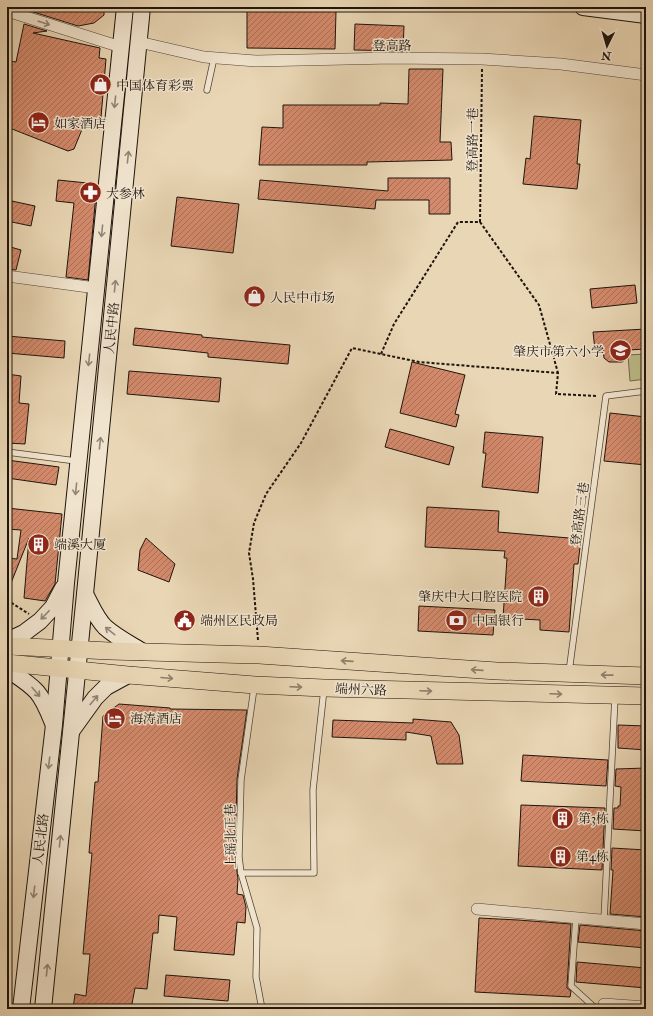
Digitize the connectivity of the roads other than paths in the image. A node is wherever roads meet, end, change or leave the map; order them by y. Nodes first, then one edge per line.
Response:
1 (125, 7) edge
2 (142, 7) edge
3 (583, 7) edge
4 (7, 11) edge
5 (646, 15) edge
6 (139, 42) junction
7 (121, 47) junction
8 (214, 58) junction
9 (646, 75) edge
10 (207, 90) dead end
11 (7, 276) edge
12 (96, 288) junction
13 (646, 391) edge
14 (7, 452) edge
15 (78, 461) junction
16 (66, 583) junction
17 (85, 594) junction
18 (7, 641) edge
19 (7, 646) edge
20 (60, 649) junction
21 (80, 650) junction
22 (142, 652) junction
23 (7, 663) edge
24 (59, 668) junction
25 (7, 669) edge
26 (77, 670) junction
27 (569, 674) junction
28 (646, 674) edge
29 (128, 675) junction
30 (255, 685) junction
31 (324, 688) junction
32 (615, 696) junction
33 (646, 696) edge
34 (73, 713) junction
35 (54, 718) junction
36 (71, 731) junction
37 (241, 873) junction
38 (477, 909) dead end
39 (576, 918) junction
40 (604, 920) junction
41 (646, 924) edge
42 (646, 1007) edge
43 (21, 1009) edge
44 (43, 1009) edge
45 (262, 1009) edge
46 (593, 1009) edge
47 (604, 1009) edge

1 - 7 main road, 人民中路
2 - 6 main road, 人民中路
3 - 5 main road
4 -> 7 street
6 - 8 street, 登高路
17 -> 6 main road, 人民中路
7 -> 12 main road, 人民中路
8 - 9 street, 登高路
8 - 10 lane
11 - 12 street
12 -> 15 main road, 人民中路
13 - 27 lane, 登高路三巷
14 - 15 lane
15 -> 16 main road, 人民中路
16 -> 18 main road
16 - 20 main road, 人民中路
17 - 21 main road, 人民中路
22 -> 17 main road
19 - 20 main road, 端州六路
20 - 21 main road, 端州六路
20 - 24 main road, 人民中路
21 - 22 main road, 端州六路
21 - 26 main road, 人民中路
27 -> 22 main road, 端州六路
23 - 24 main road, 端州六路
24 - 26 main road, 端州六路
24 - 35 main road, 人民北路
25 -> 35 main road
26 - 29 main road, 端州六路
26 - 34 main road, 人民北路
28 -> 27 main road, 端州六路
29 -> 30 main road, 端州六路
36 -> 29 main road
30 -> 31 main road, 端州六路
30 - 37 lane, 上瑶北正巷
31 -> 32 main road, 端州六路
31 - 37 lane
32 - 33 main road, 端州六路
32 - 40 lane
34 - 35 main road
34 - 36 main road, 人民北路
35 -> 43 main road, 人民北路
44 -> 36 main road, 人民北路
37 - 45 lane, 上瑶北正巷
38 - 39 street
39 - 40 street
39 - 46 lane
40 - 41 street
42 - 47 street

